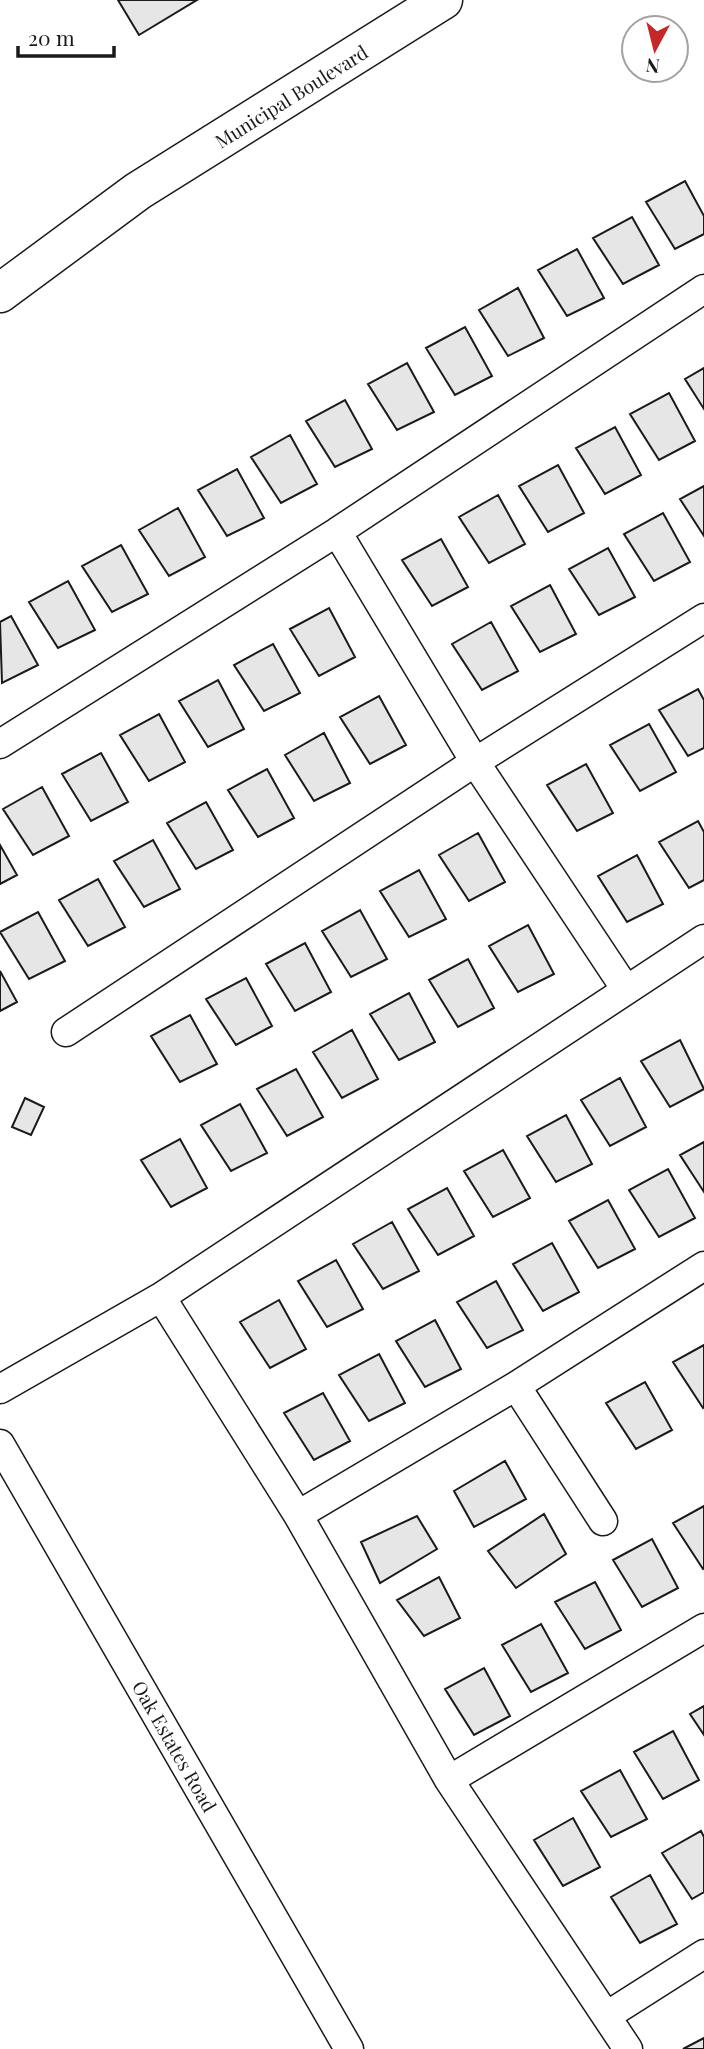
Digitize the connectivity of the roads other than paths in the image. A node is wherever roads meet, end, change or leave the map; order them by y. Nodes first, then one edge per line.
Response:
1 (443, 0) edge
2 (138, 191) junction
3 (6, 258) edge
4 (704, 289) edge
5 (0, 293) edge
6 (337, 532) junction
7 (704, 618) edge
8 (0, 744) edge
9 (475, 762) junction
10 (704, 939) edge
11 (625, 988) junction
12 (66, 1032) dead end
13 (704, 1266) edge
14 (161, 1297) junction
15 (516, 1386) junction
16 (0, 1389) edge
17 (0, 1444) edge
18 (299, 1515) junction
19 (603, 1521) dead end
20 (704, 1628) edge
21 (449, 1780) junction
22 (704, 1954) edge
23 (608, 2015) junction
24 (349, 2049) edge
25 (628, 2049) edge

1 - 2 main road, Municipal Boulevard
2 - 3 main road, Municipal Boulevard
2 - 5 main road, Municipal Boulevard
4 - 6 street
6 - 8 street
6 - 9 street
7 - 9 street
9 - 11 street
9 - 12 street
10 - 11 street
11 - 14 street
13 - 15 street
14 - 16 street
14 - 18 street
15 - 18 street
15 - 19 street
17 - 24 street, Oak Estates Road
18 - 21 street
20 - 21 street
21 - 23 street
22 - 23 street
23 - 25 street

